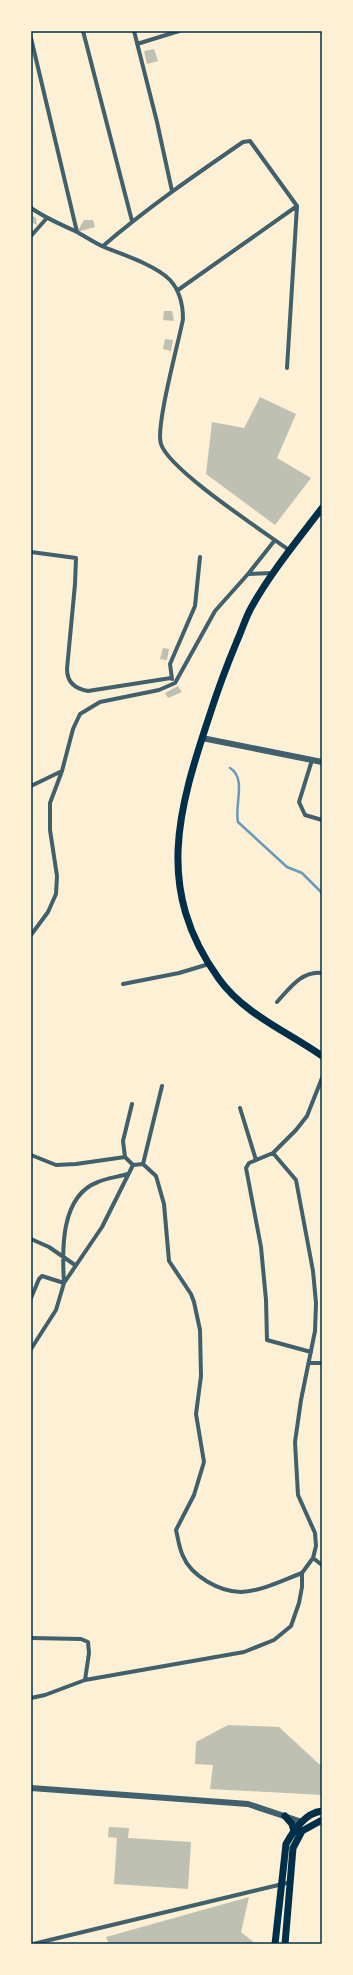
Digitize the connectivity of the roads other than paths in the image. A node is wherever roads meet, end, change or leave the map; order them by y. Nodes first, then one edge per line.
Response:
1 (83, 31) edge
2 (134, 31) edge
3 (179, 31) edge
4 (31, 38) edge
5 (138, 44) junction
6 (172, 191) junction
7 (297, 206) junction
8 (31, 208) edge
9 (46, 219) junction
10 (132, 221) junction
11 (77, 232) junction
12 (31, 236) edge
13 (103, 246) junction
14 (178, 290) junction
15 (287, 368) dead end
16 (322, 508) edge
17 (275, 540) junction
18 (289, 550) junction
19 (31, 552) edge
20 (200, 557) dead end
21 (272, 573) junction
22 (248, 574) junction
23 (171, 678) junction
24 (175, 683) junction
25 (202, 738) junction
26 (312, 760) junction
27 (322, 762) edge
28 (62, 771) junction
29 (31, 786) edge
30 (322, 820) edge
31 (31, 935) edge
32 (209, 964) junction
33 (322, 973) edge
34 (123, 984) dead end
35 (277, 1002) dead end
36 (322, 1056) edge
37 (322, 1078) edge
38 (162, 1086) dead end
39 (132, 1104) dead end
40 (240, 1108) dead end
41 (273, 1153) junction
42 (31, 1156) edge
43 (125, 1157) junction
44 (256, 1160) junction
45 (143, 1164) junction
46 (133, 1165) junction
47 (128, 1174) junction
48 (31, 1239) edge
49 (62, 1257) junction
50 (75, 1265) junction
51 (64, 1283) junction
52 (31, 1298) edge
53 (31, 1349) edge
54 (311, 1352) junction
55 (309, 1363) junction
56 (322, 1363) edge
57 (313, 1558) junction
58 (322, 1565) edge
59 (302, 1573) junction
60 (31, 1638) edge
61 (85, 1680) junction
62 (31, 1698) edge
63 (31, 1788) edge
64 (322, 1811) edge
65 (286, 1816) junction
66 (322, 1820) edge
67 (302, 1822) junction
68 (294, 1831) junction
69 (291, 1882) junction
70 (282, 1883) junction
71 (33, 1944) edge
72 (275, 1944) edge
73 (285, 1944) edge

1 - 10 street
2 - 5 street
3 - 5 street
4 - 11 street
5 - 6 street
6 - 7 street
6 - 10 street
7 - 14 street
7 - 15 street
8 - 9 street
9 - 11 street
9 - 12 street
10 - 13 street
11 - 13 street
13 - 14 street
14 - 17 street
16 - 18 main road
17 - 18 street
17 - 22 street
18 - 21 main road
19 - 23 street
20 - 23 street
21 - 22 street
21 - 25 main road
22 - 24 street
23 - 24 street
24 - 28 street
25 - 26 street
25 - 32 main road
26 - 27 street
26 - 30 street
28 - 29 street
28 - 31 street
32 - 34 street
32 - 36 main road
33 - 35 street
37 - 41 street
38 - 45 street
39 - 43 street
40 - 44 street
41 - 44 street
41 - 54 street
42 - 43 street
43 - 46 street
44 - 54 street
45 - 46 street
45 - 59 street
46 - 47 street
47 - 49 street
47 - 50 street
48 - 49 street
49 - 50 street
49 - 51 street
50 - 51 street
51 - 52 street
51 - 53 street
54 - 55 street
55 - 56 street
55 - 57 street
57 - 58 street
57 - 59 street
59 - 61 street
60 - 61 street
61 - 62 street
63 - 65 street
64 - 67 main road
65 - 67 street
65 - 68 main road
66 - 69 main road
67 - 68 main road
68 - 70 main road
69 - 70 street
69 - 73 main road
70 - 71 street
70 - 72 main road

